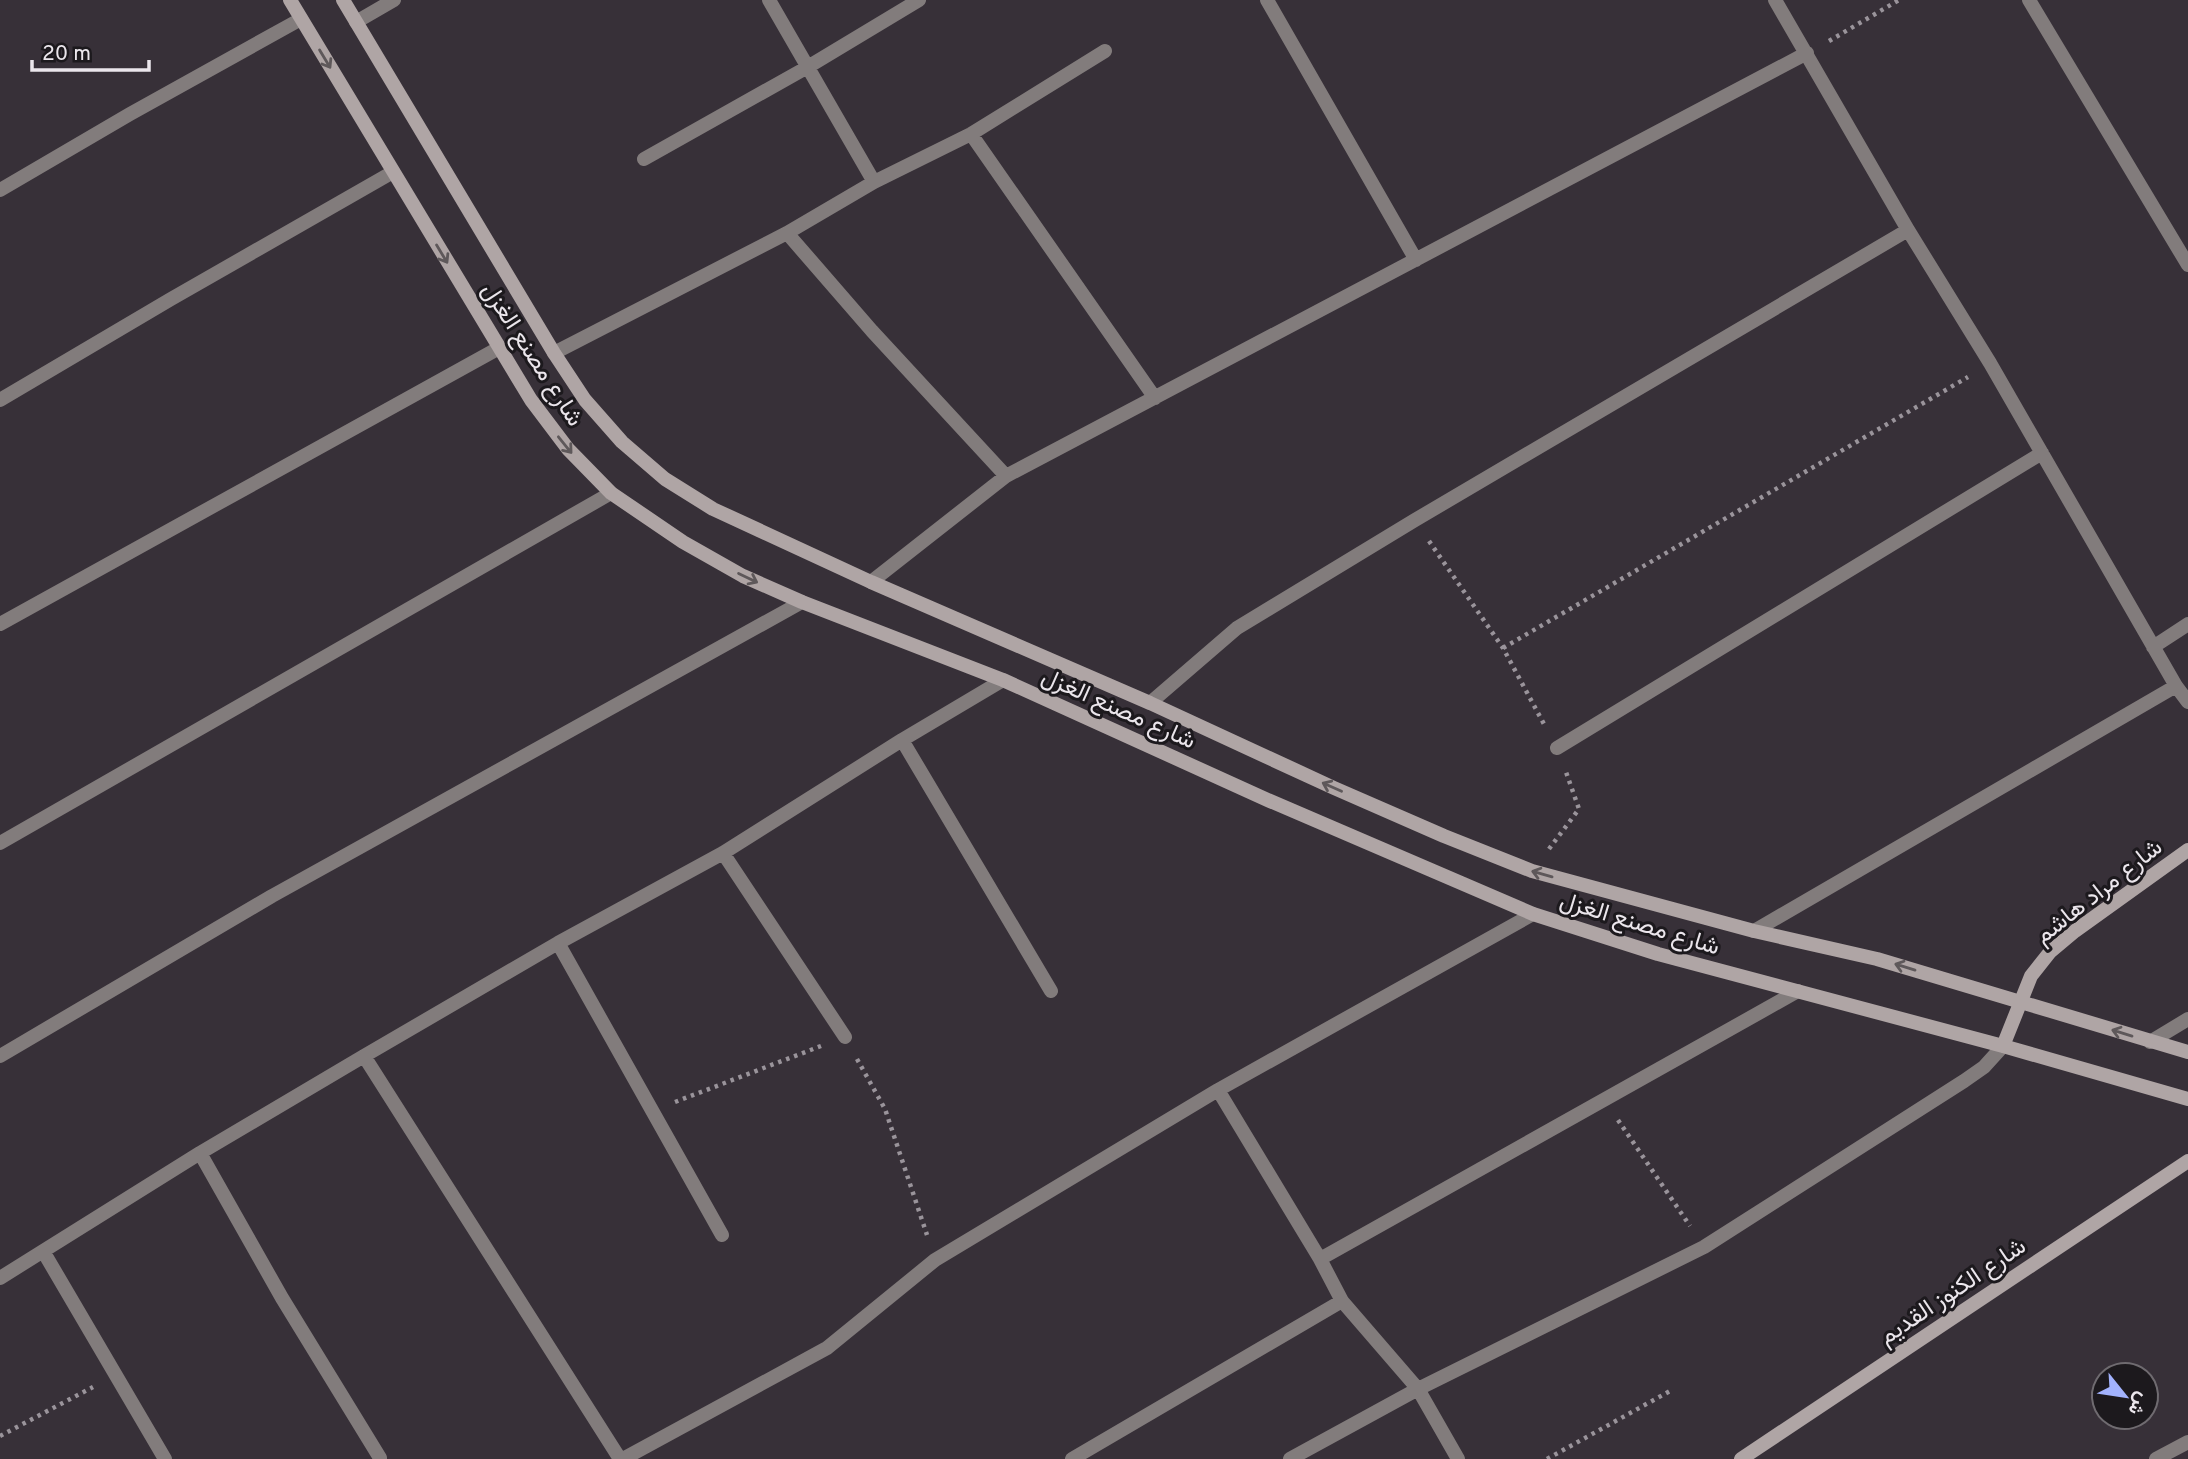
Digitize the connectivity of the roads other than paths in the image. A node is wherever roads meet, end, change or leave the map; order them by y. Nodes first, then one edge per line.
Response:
1 (290, 0) edge
2 (343, 0) edge
3 (394, 0) edge
4 (769, 0) edge
5 (919, 0) edge
6 (1267, 0) edge
7 (1775, 0) edge
8 (2029, 0) edge
9 (301, 19) junction
10 (356, 22) junction
11 (1105, 51) dead end
12 (1807, 53) junction
13 (806, 68) junction
14 (971, 134) junction
15 (644, 159) dead end
16 (393, 172) junction
17 (874, 182) junction
18 (0, 190) edge
19 (1908, 230) junction
20 (787, 233) junction
21 (1416, 260) junction
22 (2188, 265) edge
23 (499, 348) junction
24 (554, 353) junction
25 (1155, 398) junction
26 (0, 400) edge
27 (2042, 453) junction
28 (1006, 476) junction
29 (611, 493) junction
30 (872, 582) junction
31 (802, 602) junction
32 (0, 624) edge
33 (2188, 624) edge
34 (2153, 647) junction
35 (1003, 680) junction
36 (2176, 686) junction
37 (2188, 702) edge
38 (1150, 703) junction
39 (902, 740) junction
40 (1557, 748) road end
41 (0, 843) edge
42 (2188, 850) edge
43 (723, 853) junction
44 (1532, 914) junction
45 (1754, 931) junction
46 (558, 943) junction
47 (1051, 991) dead end
48 (1798, 991) junction
49 (2020, 1002) junction
50 (2188, 1019) edge
51 (845, 1037) road end
52 (2150, 1042) junction
53 (2003, 1046) junction
54 (2188, 1052) edge
55 (0, 1056) edge
56 (364, 1056) junction
57 (1218, 1090) junction
58 (2188, 1100) edge
59 (200, 1153) junction
60 (2188, 1161) edge
61 (722, 1235) dead end
62 (43, 1251) junction
63 (1320, 1259) junction
64 (0, 1278) edge
65 (1342, 1301) junction
66 (1418, 1389) junction
67 (2188, 1442) edge
68 (380, 1458) edge
69 (165, 1459) edge
70 (621, 1459) edge
71 (1072, 1459) edge
72 (1290, 1459) edge
73 (1458, 1459) edge
74 (1741, 1459) edge
75 (2156, 1459) edge

1 - 9 street, شارع مصنع الغزل
2 - 10 street, شارع مصنع الغزل
3 - 10 street
4 - 13 street
5 - 13 street
6 - 21 street
7 - 12 street
8 - 22 street
9 -> 16 street, شارع مصنع الغزل
9 - 18 street
10 - 24 street, شارع مصنع الغزل
11 - 14 street
12 - 19 street
12 - 21 street
13 - 15 street
13 - 17 street
14 - 17 street
14 - 25 street
16 -> 23 street, شارع مصنع الغزل
16 - 26 street
17 - 20 street
19 - 27 street
19 - 38 street
20 - 24 street
20 - 28 street
21 - 25 street
23 -> 29 street, شارع مصنع الغزل
23 - 32 street
24 - 30 street, شارع مصنع الغزل
25 - 28 street
27 - 34 street
27 - 40 street
28 - 30 street
29 -> 31 street, شارع مصنع الغزل
29 - 41 street
30 - 38 street, شارع مصنع الغزل
31 - 35 street, شارع مصنع الغزل
31 - 55 street
33 - 34 street
34 - 36 street
35 - 39 street
35 - 44 street, شارع مصنع الغزل
36 - 37 street
36 - 45 street
45 -> 38 street, شارع مصنع الغزل
39 - 43 street
39 - 47 street
42 - 49 street, شارع مراد هاشم
43 - 46 street
43 - 51 street
44 - 48 street, شارع مصنع الغزل
44 - 57 street
49 -> 45 street, شارع مصنع الغزل
46 - 56 street
46 - 61 street
48 - 53 street, شارع مصنع الغزل
48 - 63 street
52 -> 49 street, شارع مصنع الغزل
49 - 53 street, شارع مراد هاشم
50 - 52 street
52 - 54 street, شارع مصنع الغزل
53 - 58 street, شارع مصنع الغزل
53 - 66 street
56 - 59 street
56 - 70 street
57 - 63 street
57 - 70 street
59 - 62 street
59 - 68 street
60 - 74 street, شارع الكنوز القديم
62 - 64 street
62 - 69 street
63 - 65 street
65 - 66 street
65 - 71 street
66 - 72 street
66 - 73 street
67 - 75 street

